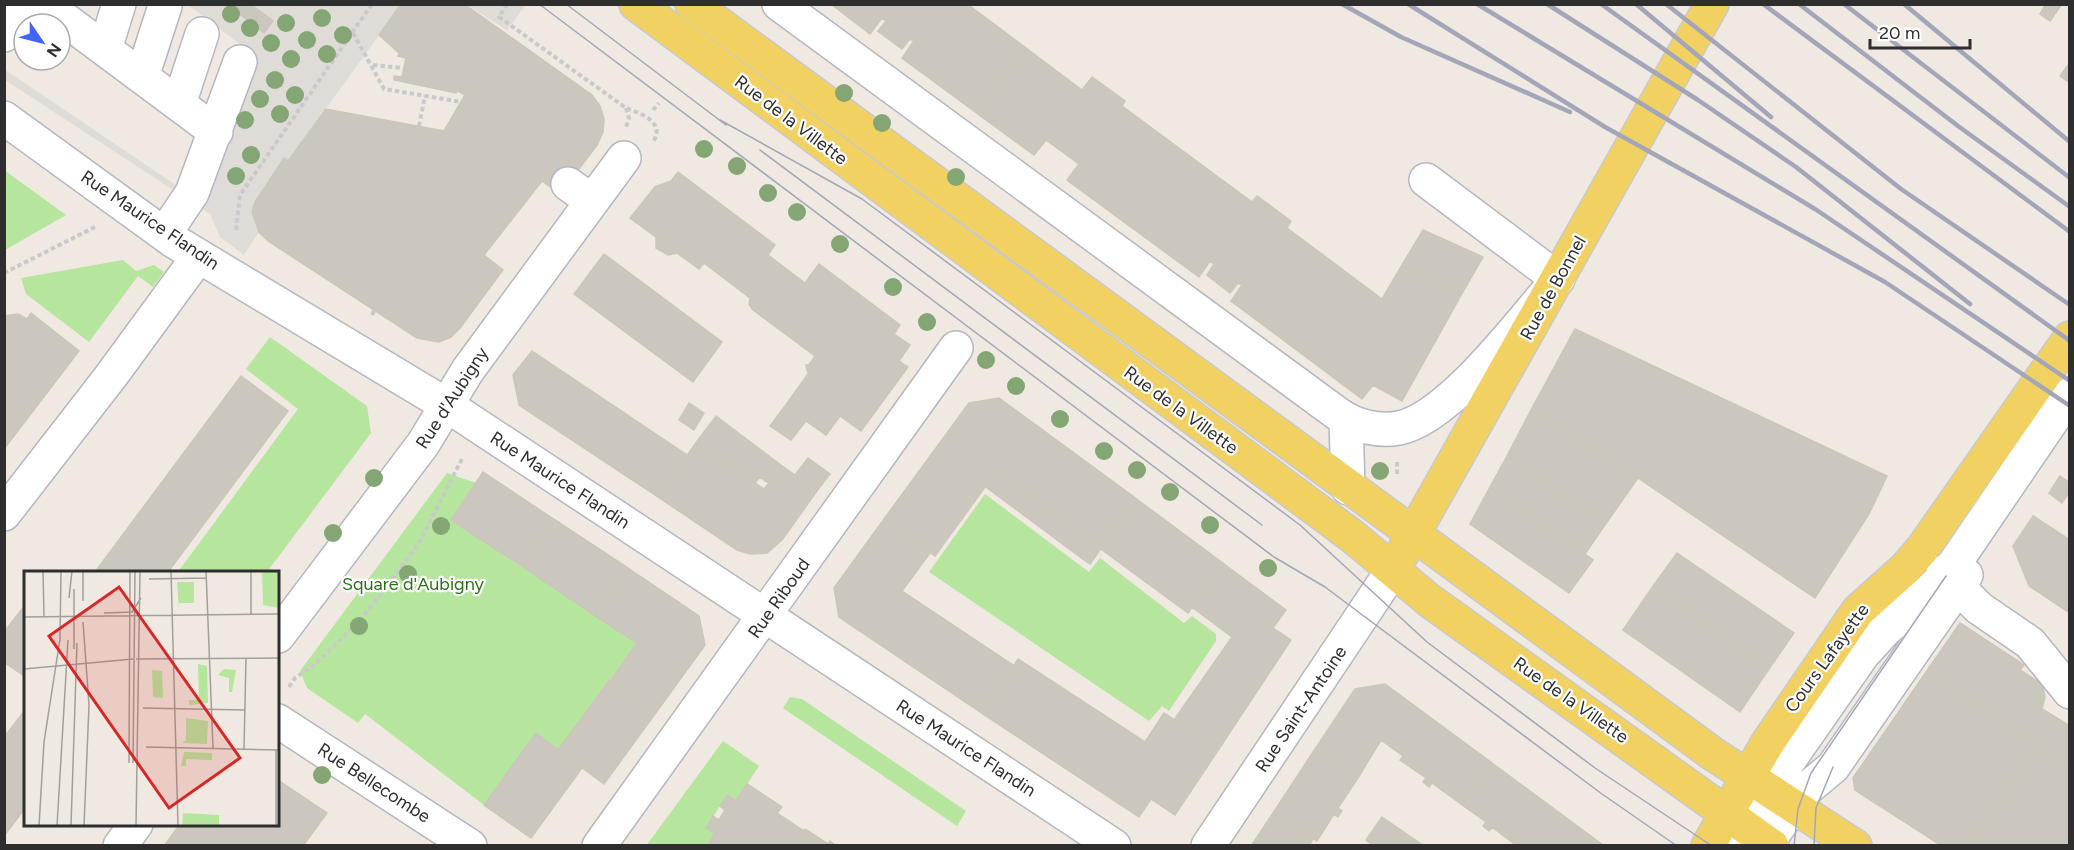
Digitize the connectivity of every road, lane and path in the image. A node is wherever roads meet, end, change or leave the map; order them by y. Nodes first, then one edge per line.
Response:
1 (95, 4) edge
2 (119, 4) edge
3 (372, 4) edge
4 (507, 4) edge
5 (636, 4) edge
6 (692, 4) edge
7 (779, 4) edge
8 (1712, 4) edge
9 (192, 29) edge
10 (353, 33) junction
11 (4, 35) edge
12 (108, 51) edge
13 (373, 65) junction
14 (404, 68) dead end
15 (425, 96) junction
16 (461, 102) dead end
17 (659, 102) dead end
18 (626, 108) dead end
19 (653, 110) dead end
20 (4, 118) edge
21 (419, 126) dead end
22 (624, 159) dead end
23 (1426, 180) dead end
24 (103, 222) dead end
25 (152, 225) junction
26 (236, 230) dead end
27 (193, 264) dead end
28 (4, 273) edge
29 (1558, 279) junction
30 (2070, 338) edge
31 (956, 348) dead end
32 (2070, 394) edge
33 (447, 406) junction
34 (1346, 420) junction
35 (2070, 422) edge
36 (469, 458) dead end
37 (1348, 488) junction
38 (4, 514) edge
39 (1414, 536) junction
40 (1923, 548) junction
41 (1392, 571) junction
42 (1952, 582) junction
43 (766, 615) junction
44 (279, 635) edge
45 (289, 687) dead end
46 (2070, 692) edge
47 (279, 722) edge
48 (1770, 790) junction
49 (135, 826) edge
50 (1754, 837) edge
51 (120, 846) edge
52 (470, 846) edge
53 (599, 846) edge
54 (1114, 846) edge
55 (1208, 846) edge
56 (1708, 846) edge
57 (1855, 846) edge

1 - 12 street
2 - 12 street
3 - 10 path
4 - 18 path
5 - 41 main road, Rue de la Villette
6 - 37 main road, Rue de la Villette
7 - 34 street
8 - 29 main road, Rue de Bonnel
9 - 12 street
9 - 12 street
9 - 12 street
10 - 13 path
10 - 26 path
11 - 12 street
12 - 25 street
13 - 14 path
13 - 15 path
15 - 16 path
15 - 21 path
17 - 19 path
20 - 25 street, Rue Maurice Flandin
22 - 33 street, Rue d'Aubigny
23 - 29 street
24 - 28 path
25 - 33 street, Rue Maurice Flandin
27 - 38 street
29 - 34 street
29 - 39 main road, Rue de Bonnel
30 - 40 main road, Cours Lafayette
31 - 43 street, Rue Riboud
32 - 42 street
33 - 43 street, Rue Maurice Flandin
33 - 44 street, Rue d'Aubigny
34 - 37 street
35 - 42 street
36 - 45 path
37 - 39 main road, Rue de la Villette
39 - 41 main road, Rue de Bonnel
39 - 48 main road, Rue de la Villette
40 - 42 street
40 - 48 main road, Cours Lafayette
41 - 50 main road, Rue de la Villette
41 - 55 street, Rue Saint-Antoine
42 - 46 street
42 - 48 street
43 - 53 street, Rue Riboud
43 - 54 street, Rue Maurice Flandin
47 - 52 street, Rue Bellecombe
48 - 50 main road, Cours Lafayette
48 - 50 street
48 - 57 main road, Rue de la Villette
49 - 51 street
50 - 56 main road, Cours Lafayette

